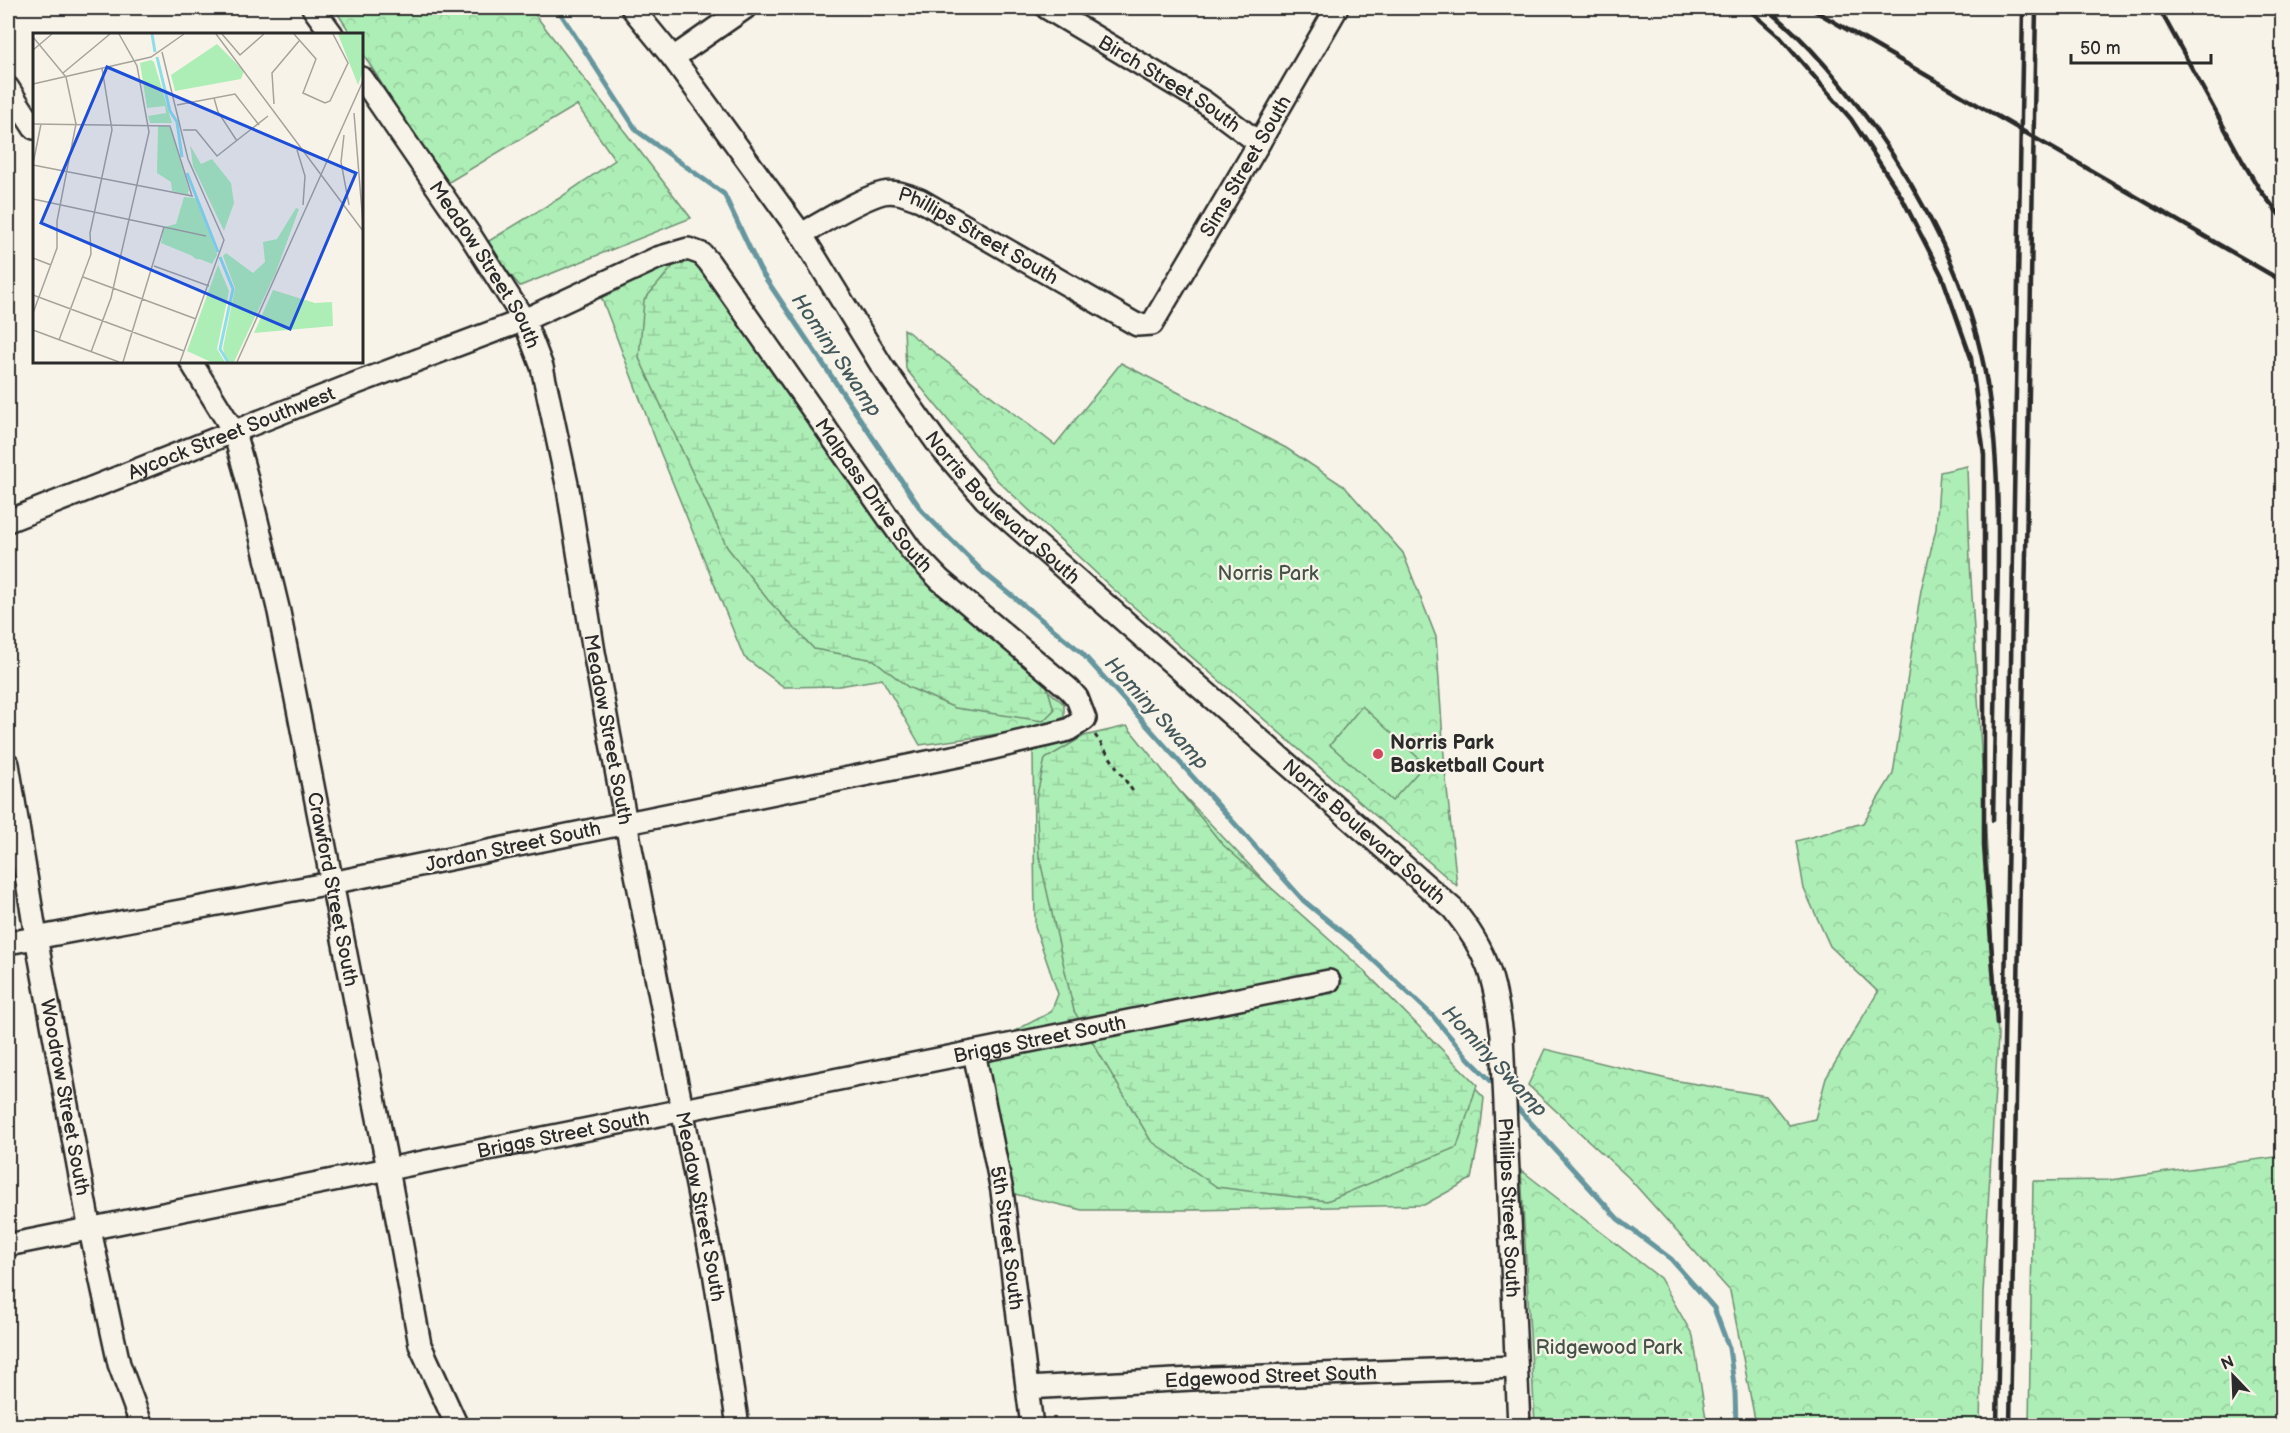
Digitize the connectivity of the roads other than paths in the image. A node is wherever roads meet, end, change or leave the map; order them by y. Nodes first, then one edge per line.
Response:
1 (313, 8) edge
2 (632, 8) edge
3 (746, 8) edge
4 (1047, 8) edge
5 (1336, 8) edge
6 (331, 33) edge
7 (672, 58) junction
8 (363, 79) edge
9 (8, 88) edge
10 (33, 126) edge
11 (1259, 143) junction
12 (801, 234) junction
13 (688, 249) joint
14 (524, 320) junction
15 (1152, 324) joint
16 (192, 363) edge
17 (234, 432) junction
18 (8, 521) edge
19 (1085, 719) joint
20 (8, 764) edge
21 (626, 823) junction
22 (331, 883) junction
23 (1465, 924) joint
24 (36, 937) junction
25 (8, 943) edge
26 (1329, 981) dead end
27 (974, 1052) junction
28 (681, 1111) junction
29 (388, 1170) junction
30 (90, 1230) junction
31 (8, 1245) edge
32 (1516, 1367) junction
33 (1027, 1388) junction
34 (142, 1425) edge
35 (457, 1425) edge
36 (738, 1425) edge
37 (1032, 1425) edge
38 (1519, 1425) edge

1 - 6 street
2 - 7 street, Norris Boulevard South
3 - 7 street
4 - 11 street, Birch Street South
5 - 11 street, Sims Street South
7 - 12 street, Norris Boulevard South
8 - 14 street, Meadow Street South
9 - 10 street
11 - 15 street, Sims Street South
12 - 15 street, Phillips Street South
12 - 23 street, Norris Boulevard South
13 - 14 street, Aycock Street Southwest
13 - 19 street, Malpass Drive South
14 - 17 street, Aycock Street Southwest
14 - 21 street, Meadow Street South
16 - 17 street, Crawford Street South
17 - 18 street, Aycock Street Southwest
17 - 22 street, Crawford Street South
19 - 21 street, Jordan Street South
20 - 24 street, Woodrow Street South
21 - 22 street, Jordan Street South
21 - 28 street, Meadow Street South
22 - 24 street, Jordan Street South
22 - 29 street, Crawford Street South
23 - 32 street, Phillips Street South
24 - 25 street, Jordan Street South
24 - 30 street, Woodrow Street South
26 - 27 street, Briggs Street South
27 - 28 street, Briggs Street South
27 - 33 street, 5th Street South
28 - 29 street, Briggs Street South
28 - 36 street, Meadow Street South
29 - 30 street, Briggs Street South
29 - 35 street, Crawford Street South
30 - 31 street, Briggs Street South
30 - 34 street, Woodrow Street South
32 - 33 street, Edgewood Street South
32 - 38 street, Phillips Street South
33 - 37 street, 5th Street South

